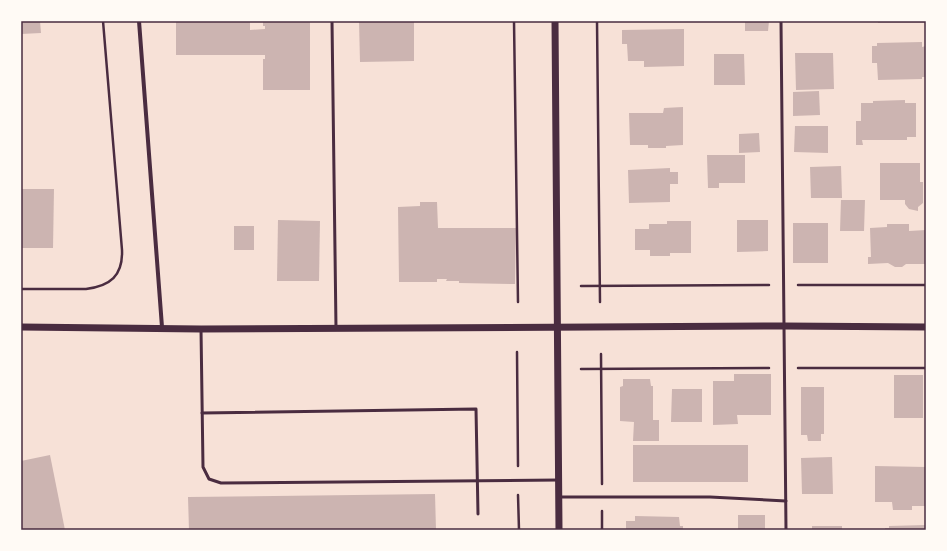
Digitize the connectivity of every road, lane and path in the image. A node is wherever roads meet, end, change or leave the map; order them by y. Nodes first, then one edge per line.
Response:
1 (103, 21) edge
2 (139, 21) edge
3 (332, 21) edge
4 (514, 21) edge
5 (555, 21) edge
6 (597, 21) edge
7 (781, 21) edge
8 (600, 285) junction
9 (784, 285) junction
10 (926, 285) edge
11 (581, 286) dead end
12 (21, 289) edge
13 (518, 302) dead end
14 (600, 302) dead end
15 (784, 326) junction
16 (21, 327) edge
17 (162, 328) junction
18 (336, 328) junction
19 (558, 328) junction
20 (926, 328) edge
21 (201, 329) junction
22 (517, 352) dead end
23 (601, 354) dead end
24 (784, 368) junction
25 (926, 368) edge
26 (582, 369) dead end
27 (601, 369) junction
28 (202, 413) junction
29 (477, 480) junction
30 (518, 480) junction
31 (559, 480) junction
32 (559, 497) junction
33 (602, 497) junction
34 (786, 502) junction
35 (478, 514) dead end
36 (519, 530) edge
37 (559, 530) edge
38 (602, 530) edge
39 (786, 530) edge

1 - 12 path
2 - 17 street
3 - 18 lane
4 - 13 path
5 - 19 street
6 - 8 path
7 - 9 lane
8 - 9 path
8 - 11 path
8 - 14 path
9 - 10 path
9 - 15 lane
15 - 19 street
15 - 20 street
15 - 24 lane
16 - 17 street
17 - 21 street
18 - 19 street
18 - 21 street
19 - 31 street
21 - 28 lane
22 - 30 path
23 - 27 path
24 - 25 path
24 - 27 path
24 - 34 lane
26 - 27 path
27 - 33 path
28 - 29 lane
28 - 29 lane
29 - 30 lane
29 - 35 lane
30 - 31 lane
30 - 36 path
31 - 32 street
32 - 33 lane
32 - 37 street
33 - 34 lane
33 - 38 path
34 - 39 lane

